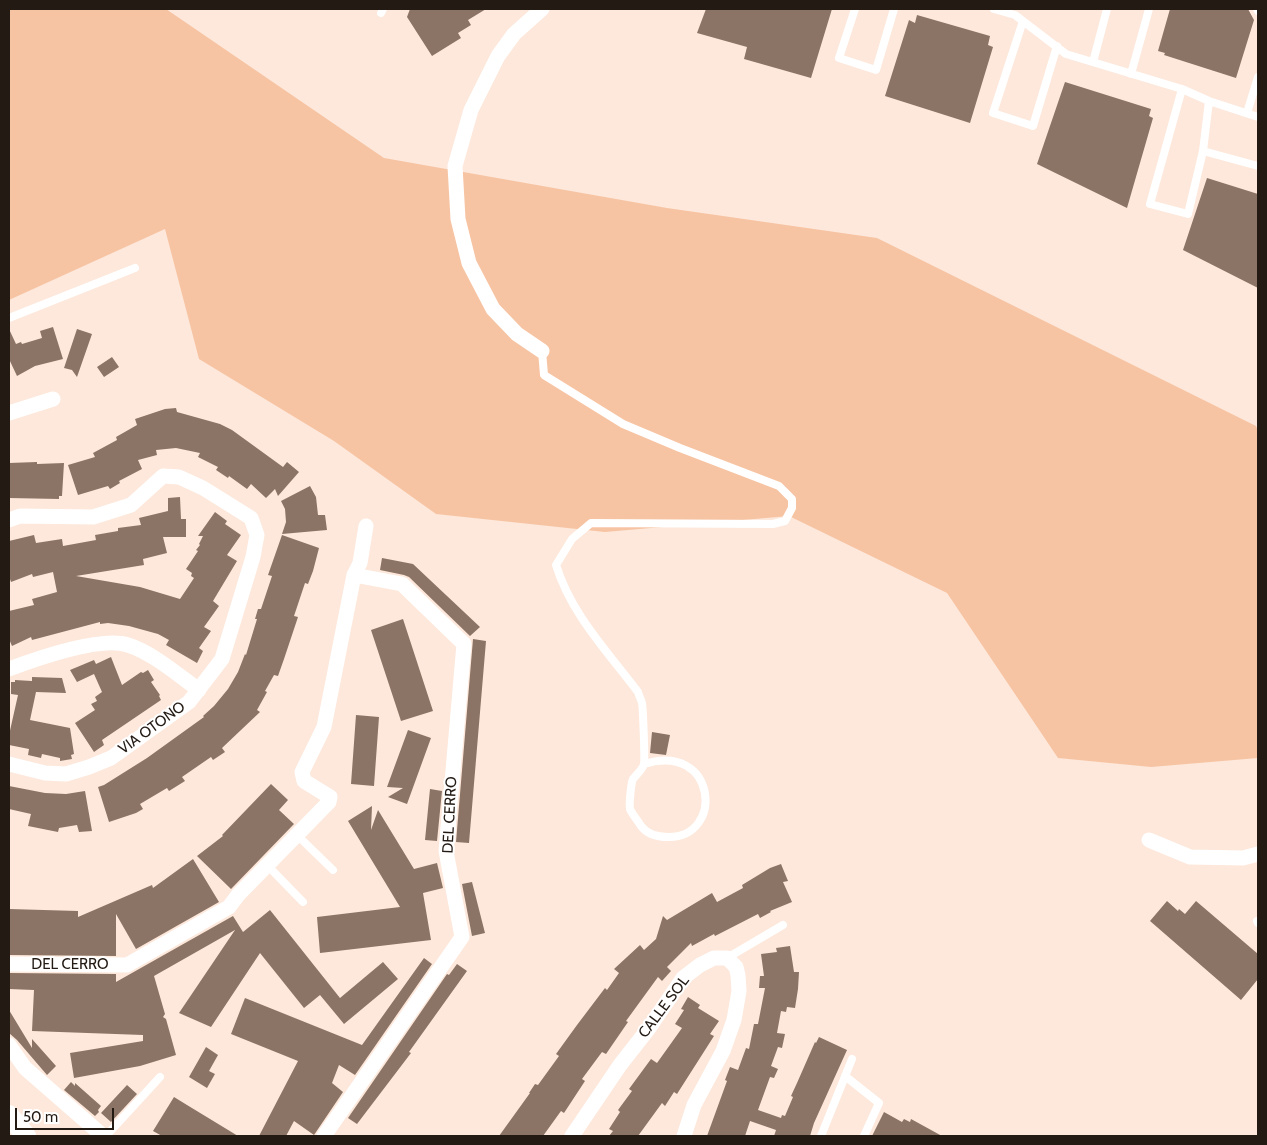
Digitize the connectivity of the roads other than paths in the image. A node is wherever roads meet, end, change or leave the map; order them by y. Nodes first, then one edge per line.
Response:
1 (542, 9) edge
2 (855, 9) edge
3 (894, 9) edge
4 (994, 9) edge
5 (1108, 9) edge
6 (1149, 9) edge
7 (1023, 21) junction
8 (1057, 46) junction
9 (1093, 62) junction
10 (1131, 74) junction
11 (1258, 77) edge
12 (1182, 89) junction
13 (1209, 100) junction
14 (1246, 112) junction
15 (1258, 117) edge
16 (1203, 151) junction
17 (1258, 166) edge
18 (136, 268) dead end
19 (9, 318) edge
20 (542, 351) joint
21 (53, 398) dead end
22 (9, 412) edge
23 (9, 520) edge
24 (366, 526) dead end
25 (354, 575) junction
26 (9, 669) edge
27 (199, 690) junction
28 (9, 764) edge
29 (644, 764) junction
30 (297, 835) junction
31 (1149, 840) dead end
32 (1258, 854) edge
33 (267, 866) junction
34 (333, 870) dead end
35 (303, 902) dead end
36 (783, 925) dead end
37 (726, 958) junction
38 (9, 964) edge
39 (9, 1045) edge
40 (852, 1059) dead end
41 (845, 1076) junction
42 (160, 1077) dead end
43 (9, 1115) edge
44 (26, 1136) edge
45 (105, 1136) edge
46 (324, 1136) edge
47 (572, 1136) edge
48 (684, 1136) edge
49 (820, 1136) edge
50 (864, 1136) edge

1 - 20 street
2 - 3 lane
4 - 7 lane
5 - 9 lane
6 - 10 lane
7 - 8 lane
7 - 8 lane
8 - 9 lane
9 - 10 lane
10 - 12 lane
11 - 14 lane
12 - 13 lane
12 - 16 lane
13 - 14 lane
13 - 16 lane
14 - 15 lane
16 - 17 lane
18 - 19 lane
20 - 29 lane
21 - 22 street
23 - 27 street, VIA OTONO
24 - 25 street, DEL CERRO
25 - 30 street, DEL CERRO
25 - 46 street, DEL CERRO
26 - 27 street
27 - 28 street, VIA OTONO
29 - 29 lane
30 - 33 street, DEL CERRO
30 - 34 lane
31 - 32 street
33 - 35 lane
33 - 38 street, DEL CERRO
36 - 37 lane
37 - 47 street, CALLE SOL
37 - 48 street
39 - 45 street
40 - 41 lane
41 - 49 lane
41 - 50 lane
42 - 45 lane
43 - 44 main road

